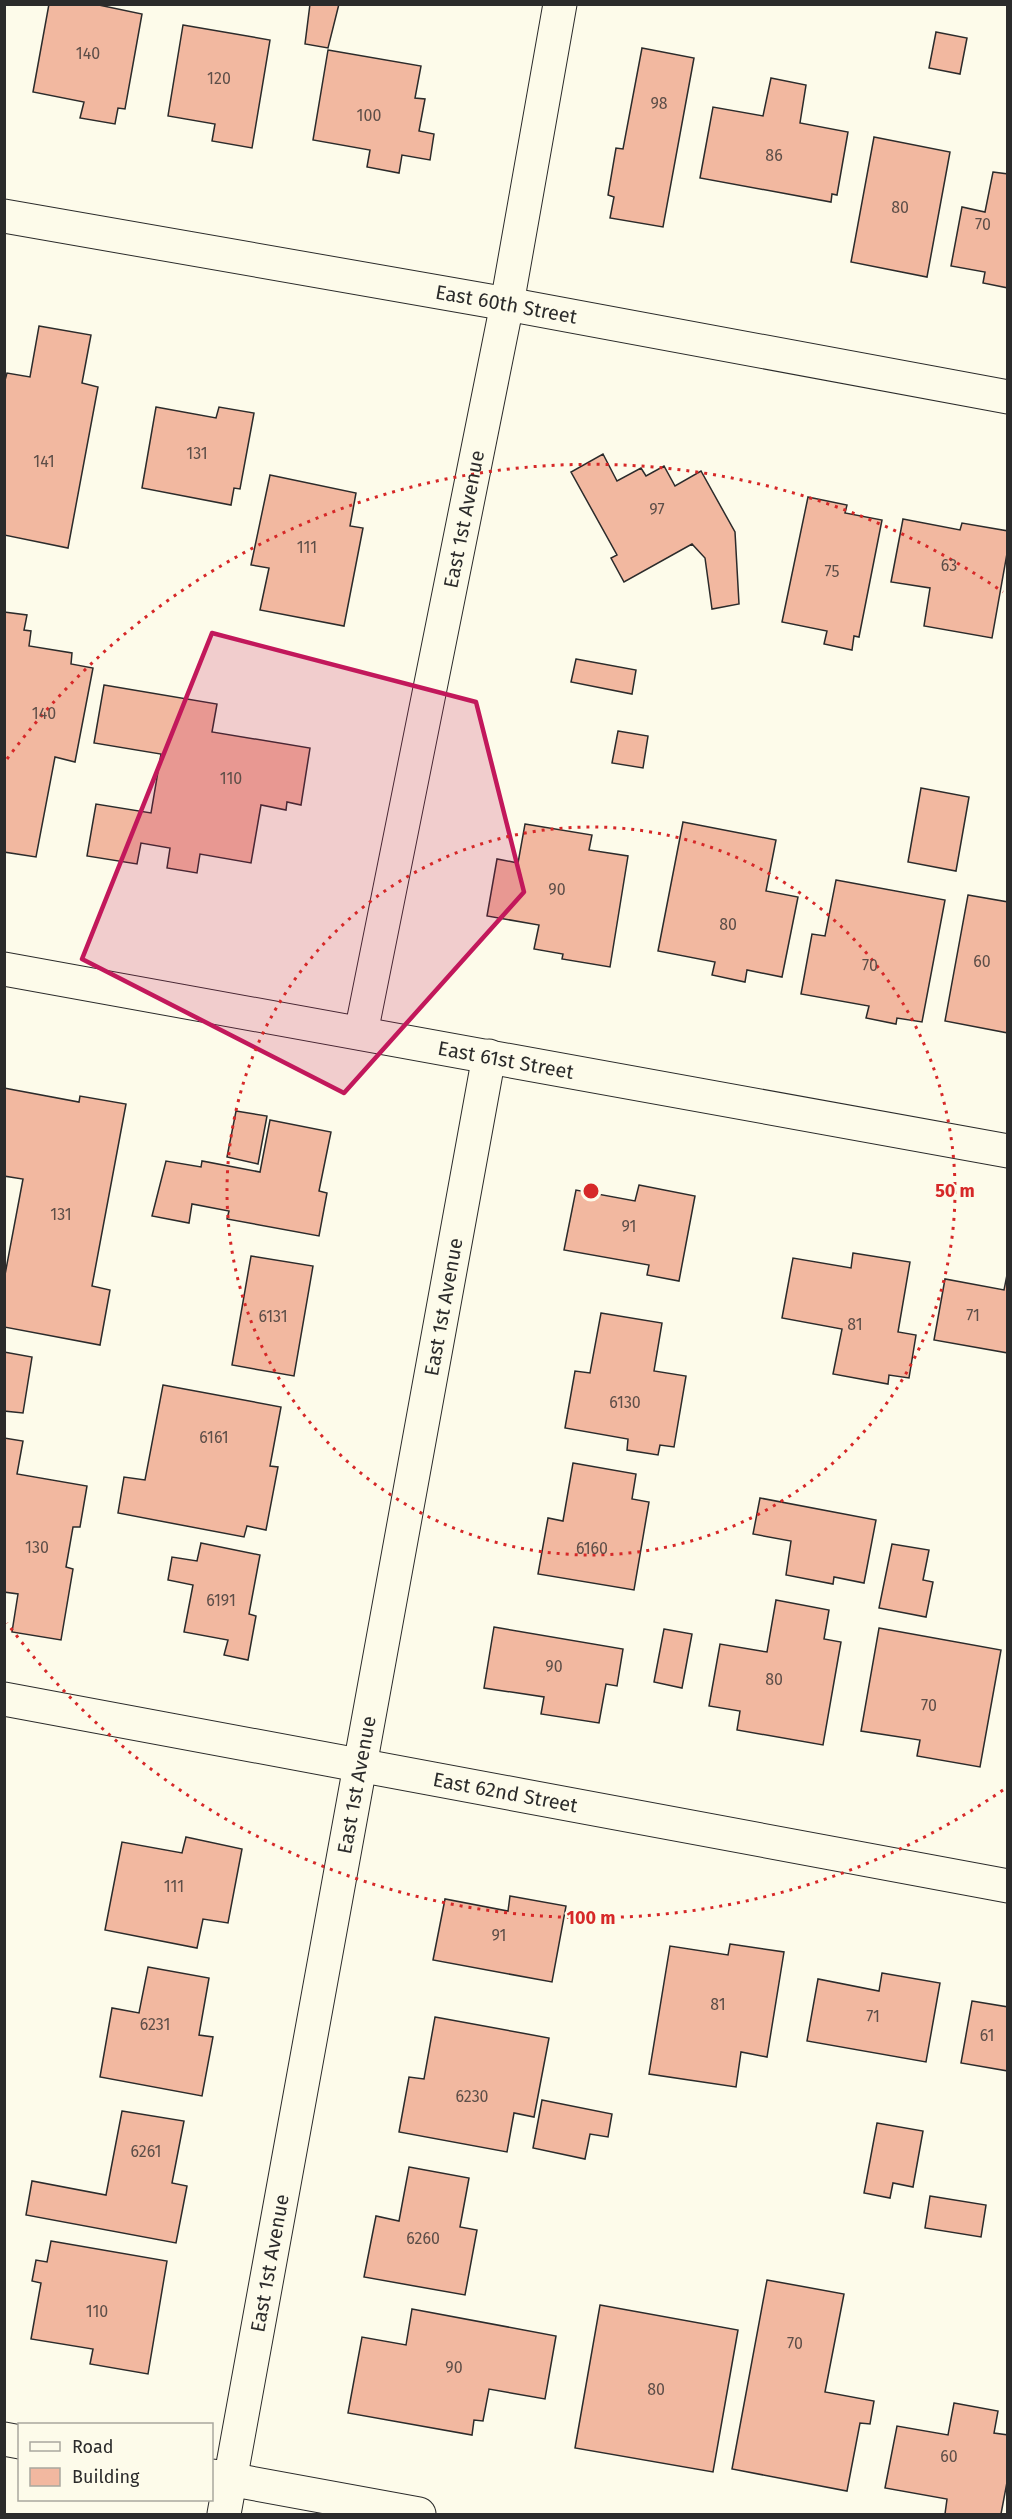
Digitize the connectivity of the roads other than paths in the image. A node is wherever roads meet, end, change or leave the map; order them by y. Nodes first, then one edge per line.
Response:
1 (560, 4) edge
2 (4, 216) edge
3 (507, 304) junction
4 (1008, 397) edge
5 (4, 969) edge
6 (361, 1033) junction
7 (489, 1056) junction
8 (1008, 1151) edge
9 (4, 1699) edge
10 (360, 1767) junction
11 (1008, 1886) edge
12 (221, 2478) edge
13 (224, 2514) edge
14 (419, 2514) edge

1 - 3 street, East 1st Avenue
2 - 3 street, East 60th Street
3 - 4 street, East 60th Street
3 - 6 street, East 1st Avenue
5 - 6 street, East 61st Street
6 - 7 street, East 61st Street
7 - 8 street, East 61st Street
7 - 10 street, East 1st Avenue
9 - 10 street, East 62nd Street
10 - 11 street, East 62nd Street
10 - 12 street, East 1st Avenue
12 - 13 street, East 1st Avenue
12 - 14 street

